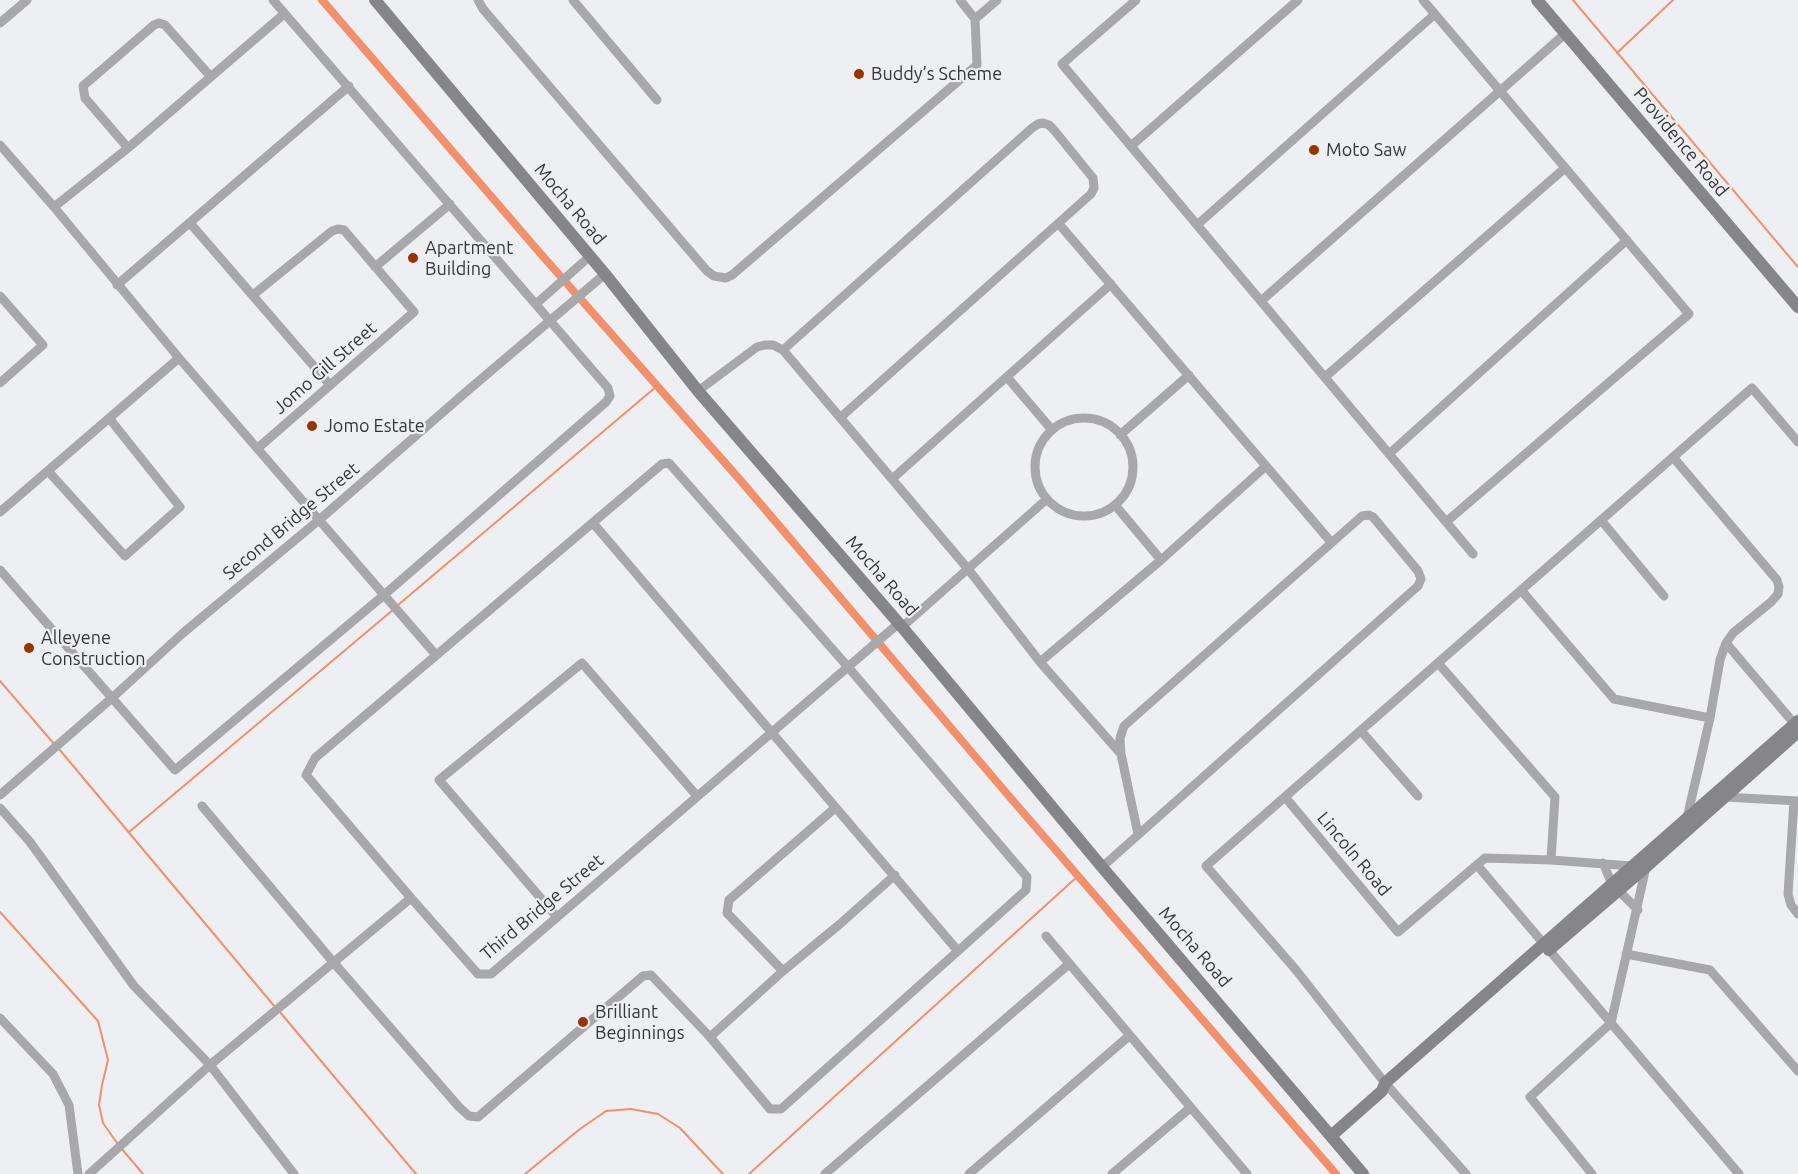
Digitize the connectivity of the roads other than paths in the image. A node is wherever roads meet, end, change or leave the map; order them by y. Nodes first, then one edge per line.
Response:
1 (27, 0) edge
2 (273, 0) edge
3 (375, 0) edge
4 (478, 0) edge
5 (573, 0) edge
6 (960, 0) edge
7 (997, 0) edge
8 (1136, 0) edge
9 (1298, 0) edge
10 (1423, 0) edge
11 (1537, 0) edge
12 (1545, 0) edge
13 (284, 14) junction
14 (1435, 14) junction
15 (975, 19) junction
16 (0, 23) edge
17 (1566, 33) junction
18 (211, 76) junction
19 (349, 86) junction
20 (1500, 91) junction
21 (657, 100) dead end
22 (1131, 146) junction
23 (128, 148) junction
24 (2, 151) edge
25 (1565, 168) junction
26 (450, 204) junction
27 (54, 207) junction
28 (190, 223) junction
29 (1059, 224) junction
30 (1197, 225) junction
31 (1627, 240) junction
32 (590, 256) junction
33 (375, 267) junction
34 (605, 274) junction
35 (1111, 284) junction
36 (117, 285) junction
37 (253, 295) junction
38 (0, 296) edge
39 (1798, 296) edge
40 (1261, 301) junction
41 (536, 304) junction
42 (1798, 307) edge
43 (550, 321) junction
44 (783, 350) junction
45 (179, 358) junction
46 (1189, 375) junction
47 (1007, 377) junction
48 (1324, 377) junction
49 (0, 382) edge
50 (330, 385) junction
51 (698, 391) junction
52 (841, 417) junction
53 (109, 418) junction
54 (1052, 430) junction
55 (1120, 435) junction
56 (1798, 442) edge
57 (258, 448) junction
58 (1389, 454) junction
59 (1673, 457) junction
60 (1266, 466) junction
61 (48, 471) junction
62 (892, 479) junction
63 (1047, 499) junction
64 (1115, 505) junction
65 (0, 512) edge
66 (319, 520) junction
67 (1601, 520) junction
68 (1446, 522) junction
69 (593, 523) junction
70 (1331, 542) junction
71 (1473, 554) dead end
72 (1161, 560) junction
73 (968, 569) junction
74 (0, 570) edge
75 (1521, 590) junction
76 (1664, 596) dead end
77 (387, 598) junction
78 (901, 625) junction
79 (1726, 643) junction
80 (436, 655) junction
81 (1040, 662) junction
82 (1438, 663) junction
83 (848, 667) junction
84 (112, 698) junction
85 (1710, 718) junction
86 (1797, 726) edge
87 (1361, 731) junction
88 (772, 732) junction
89 (1121, 754) junction
90 (0, 795) edge
91 (697, 796) junction
92 (1418, 796) dead end
93 (1285, 797) junction
94 (1724, 797) junction
95 (1796, 801) edge
96 (202, 806) dead end
97 (0, 808) edge
98 (835, 808) junction
99 (1687, 818) junction
100 (1138, 834) junction
101 (1551, 860) junction
102 (1603, 863) junction
103 (1477, 866) junction
104 (1632, 866) junction
105 (1102, 867) junction
106 (1646, 867) junction
107 (895, 875) junction
108 (1616, 887) junction
109 (416, 904) junction
110 (1638, 910) junction
111 (1798, 914) edge
112 (557, 917) junction
113 (1046, 936) dead end
114 (1546, 947) junction
115 (958, 951) junction
116 (1626, 954) junction
117 (334, 963) junction
118 (1069, 964) junction
119 (783, 971) junction
120 (0, 1017) edge
121 (1611, 1023) junction
122 (710, 1036) junction
123 (1130, 1036) junction
124 (210, 1065) junction
125 (1798, 1071) edge
126 (1386, 1088) junction
127 (1190, 1108) junction
128 (1331, 1136) junction
129 (1124, 1170) edge
130 (78, 1174) edge
131 (89, 1174) edge
132 (294, 1174) edge
133 (825, 1174) edge
134 (969, 1174) edge
135 (1112, 1174) edge
136 (1247, 1174) edge
137 (1363, 1174) edge
138 (1466, 1174) edge
139 (1592, 1174) edge
140 (1739, 1174) edge

1 - 16 street
2 - 13 street
3 - 32 street, Mocha Road
4 - 15 street
5 - 21 street
6 - 15 street
7 - 15 street
8 - 22 street
9 - 22 street
10 - 14 street
11 - 17 street, Providence Road
12 - 39 street, Providence Road
13 - 18 street
13 - 19 street
14 - 20 street
14 - 30 street
17 - 20 street
17 - 42 street, Providence Road
18 - 23 street
18 - 23 street
19 - 26 street
19 - 28 street
20 - 25 street
20 - 40 street
22 - 30 street
23 - 27 street
24 - 27 street
25 - 31 street
25 - 48 street
26 - 33 street
26 - 41 street
27 - 36 street
28 - 36 street
28 - 37 street
29 - 35 street
29 - 44 street
29 - 52 street
30 - 40 street
31 - 58 street
31 - 68 street
32 - 34 street, Mocha Road
32 - 41 street
33 - 37 street
33 - 50 street, Jomo Gill Street
34 - 43 street, Second Bridge Street
34 - 51 street, Mocha Road
35 - 46 street
35 - 47 street
36 - 45 street
37 - 50 street
38 - 49 street
40 - 48 street
41 - 43 street
43 - 66 street, Second Bridge Street
43 - 77 street
44 - 51 street
44 - 52 street
45 - 53 street
45 - 57 street
46 - 55 street
46 - 60 street
47 - 54 street
47 - 62 street
48 - 58 street
50 - 57 street, Jomo Gill Street
51 - 78 street, Mocha Road
52 - 62 street
53 - 61 street
53 - 61 street
54 - 55 street
54 - 63 street
55 - 64 street
56 - 59 street
57 - 66 street
58 - 68 street
59 - 67 street
59 - 79 street
60 - 70 street
60 - 72 street
61 - 65 street
62 - 73 street
63 - 64 street
63 - 73 street, Third Bridge Street
64 - 72 street
66 - 77 street
66 - 84 street, Second Bridge Street
67 - 75 street
67 - 76 street
68 - 71 street
69 - 80 street
69 - 83 street
69 - 88 street
70 - 89 street
70 - 100 street
72 - 81 street
73 - 78 street, Third Bridge Street
73 - 81 street
74 - 84 street
75 - 82 street
75 - 85 street
77 - 80 street
77 - 84 street
78 - 83 street, Third Bridge Street
78 - 105 street, Mocha Road
79 - 85 street
79 - 86 street
80 - 109 street, Third Bridge Street
81 - 89 street
82 - 87 street
82 - 101 street
83 - 88 street, Third Bridge Street
83 - 115 street
84 - 90 street, Second Bridge Street
85 - 99 street
86 - 94 street
86 - 99 street
87 - 92 street
87 - 93 street
88 - 91 street, Third Bridge Street
88 - 98 street
89 - 100 street
91 - 112 street, Third Bridge Street
91 - 112 street
93 - 103 street, Lincoln Road
93 - 126 street
94 - 95 street
94 - 106 street
95 - 111 street
96 - 117 street
97 - 124 street
98 - 107 street
98 - 119 street
99 - 104 street
100 - 105 street
101 - 102 street
101 - 103 street
102 - 104 street
102 - 108 street
103 - 114 street
104 - 108 street
105 - 128 street, Mocha Road
106 - 108 street
106 - 110 street
107 - 115 street
107 - 119 street
108 - 110 street
108 - 114 street
109 - 112 street, Third Bridge Street
109 - 117 street
110 - 116 street
113 - 118 street
114 - 121 street
114 - 126 street
115 - 122 street
116 - 121 street
116 - 125 street
117 - 122 street
117 - 124 street
118 - 123 street
118 - 133 street
119 - 122 street
120 - 130 street
121 - 139 street
121 - 140 street
123 - 127 street
123 - 134 street
124 - 131 street
124 - 132 street
126 - 128 street
126 - 138 street
127 - 129 street
127 - 136 street
128 - 137 street, Mocha Road
129 - 135 street

